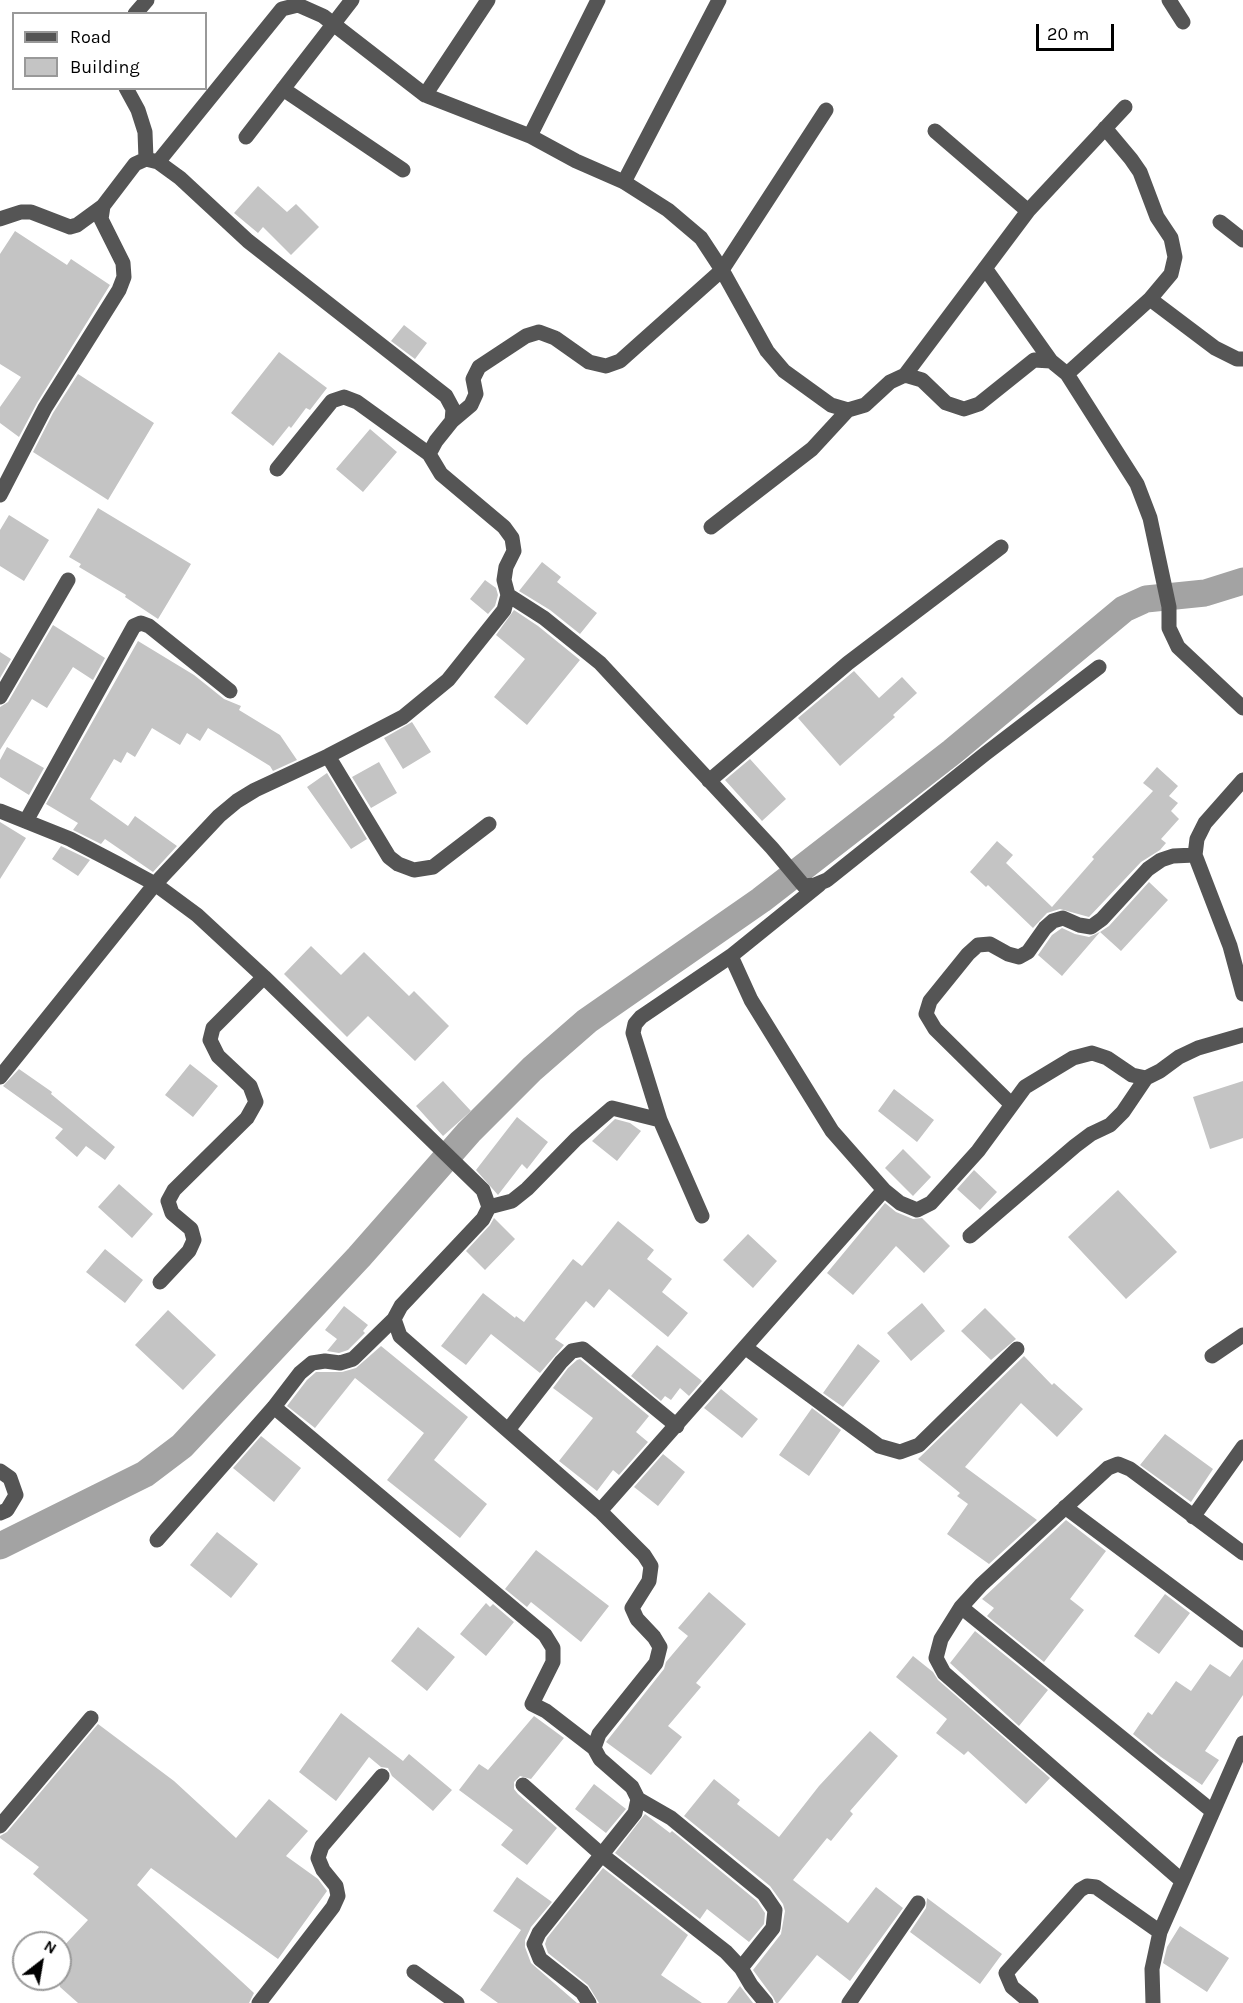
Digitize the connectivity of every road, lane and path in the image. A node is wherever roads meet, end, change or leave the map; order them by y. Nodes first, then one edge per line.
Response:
1 (147, 0) edge
2 (352, 0) edge
3 (488, 0) edge
4 (598, 0) edge
5 (719, 0) edge
6 (1169, 0) edge
7 (137, 12) edge
8 (1183, 22) dead end
9 (334, 24) junction
10 (283, 89) junction
11 (127, 90) edge
12 (424, 95) junction
13 (1125, 107) dead end
14 (826, 110) dead end
15 (1105, 128) junction
16 (935, 130) dead end
17 (530, 136) junction
18 (246, 137) dead end
19 (152, 160) junction
20 (403, 170) dead end
21 (624, 182) junction
22 (103, 206) junction
23 (1028, 211) junction
24 (0, 219) edge
25 (1220, 222) dead end
26 (1243, 240) edge
27 (985, 268) junction
28 (722, 270) junction
29 (1150, 299) junction
30 (1243, 359) edge
31 (1051, 361) junction
32 (1067, 374) junction
33 (905, 375) junction
34 (848, 410) junction
35 (452, 421) junction
36 (429, 454) junction
37 (277, 469) dead end
38 (0, 495) edge
39 (711, 527) dead end
40 (1001, 547) dead end
41 (68, 580) dead end
42 (508, 595) junction
43 (1099, 667) dead end
44 (230, 691) dead end
45 (0, 698) edge
46 (1243, 708) edge
47 (328, 756) junction
48 (1243, 780) edge
49 (709, 781) junction
50 (0, 811) edge
51 (26, 821) junction
52 (489, 824) dead end
53 (1196, 855) junction
54 (821, 883) junction
55 (155, 884) junction
56 (731, 956) junction
57 (264, 977) junction
58 (1243, 994) edge
59 (1243, 1035) edge
60 (0, 1077) edge
61 (1146, 1078) junction
62 (1011, 1104) junction
63 (660, 1120) junction
64 (884, 1190) junction
65 (489, 1207) junction
66 (702, 1216) dead end
67 (970, 1236) dead end
68 (160, 1282) dead end
69 (394, 1319) junction
70 (1243, 1335) edge
71 (746, 1348) junction
72 (1017, 1349) dead end
73 (1212, 1356) dead end
74 (274, 1407) junction
75 (677, 1426) junction
76 (508, 1430) junction
77 (1243, 1447) edge
78 (0, 1471) edge
79 (1065, 1507) junction
80 (600, 1511) junction
81 (0, 1513) edge
82 (1193, 1517) junction
83 (157, 1540) dead end
84 (1243, 1553) edge
85 (961, 1607) junction
86 (1243, 1640) edge
87 (91, 1718) dead end
88 (1243, 1743) edge
89 (594, 1748) junction
90 (382, 1776) dead end
91 (523, 1785) dead end
92 (638, 1800) junction
93 (1212, 1811) junction
94 (0, 1826) edge
95 (602, 1856) junction
96 (1181, 1880) junction
97 (918, 1903) dead end
98 (1160, 1932) junction
99 (741, 1968) junction
100 (414, 1972) dead end
101 (260, 2003) edge
102 (457, 2003) edge
103 (589, 2003) edge
104 (766, 2003) edge
105 (849, 2003) edge
106 (1031, 2003) edge
107 (1153, 2003) edge

1 - 7 street
2 - 9 street
3 - 12 street
4 - 17 street
5 - 21 street
6 - 8 street
9 - 10 street
9 - 12 street
9 - 19 street
10 - 18 street
10 - 20 street
11 - 19 street
12 - 17 street
13 - 15 street
14 - 28 street
15 - 23 street
15 - 29 street
16 - 23 street
17 - 21 street
19 - 22 street
19 - 35 street
21 - 28 street
22 - 24 street
22 - 38 street
23 - 27 street
25 - 26 street
27 - 31 street
27 - 33 street
28 - 34 street
28 - 35 street
29 - 30 street
29 - 32 street
31 - 32 street
31 - 33 street
32 - 46 street
33 - 34 street
34 - 39 street
35 - 36 street
36 - 37 street
36 - 42 street
40 - 49 street
41 - 45 street
42 - 47 street
42 - 49 street
43 - 54 street
44 - 51 street
47 - 52 street
47 - 55 street
48 - 53 street
49 - 54 street
50 - 51 street
51 - 55 street
53 - 58 street
53 - 62 street
54 - 56 street
55 - 57 street
55 - 60 street
56 - 63 street
56 - 64 street
57 - 65 street
57 - 68 street
59 - 61 street
61 - 62 street
61 - 67 street
62 - 64 street
63 - 65 street
63 - 66 street
64 - 71 street
65 - 69 street
69 - 74 street
69 - 76 street
70 - 73 street
71 - 72 street
71 - 75 street
74 - 83 street
74 - 89 street
75 - 76 street
75 - 80 street
76 - 80 street
77 - 82 street
78 - 81 street
79 - 82 street
79 - 85 street
79 - 86 street
80 - 89 street
82 - 84 street
85 - 93 street
85 - 96 street
87 - 94 street
88 - 93 street
89 - 92 street
90 - 101 street
91 - 95 street
92 - 95 street
92 - 99 street
93 - 96 street
95 - 99 street
95 - 103 street
96 - 98 street
97 - 105 street
98 - 106 street
98 - 107 street
99 - 104 street
100 - 102 street

